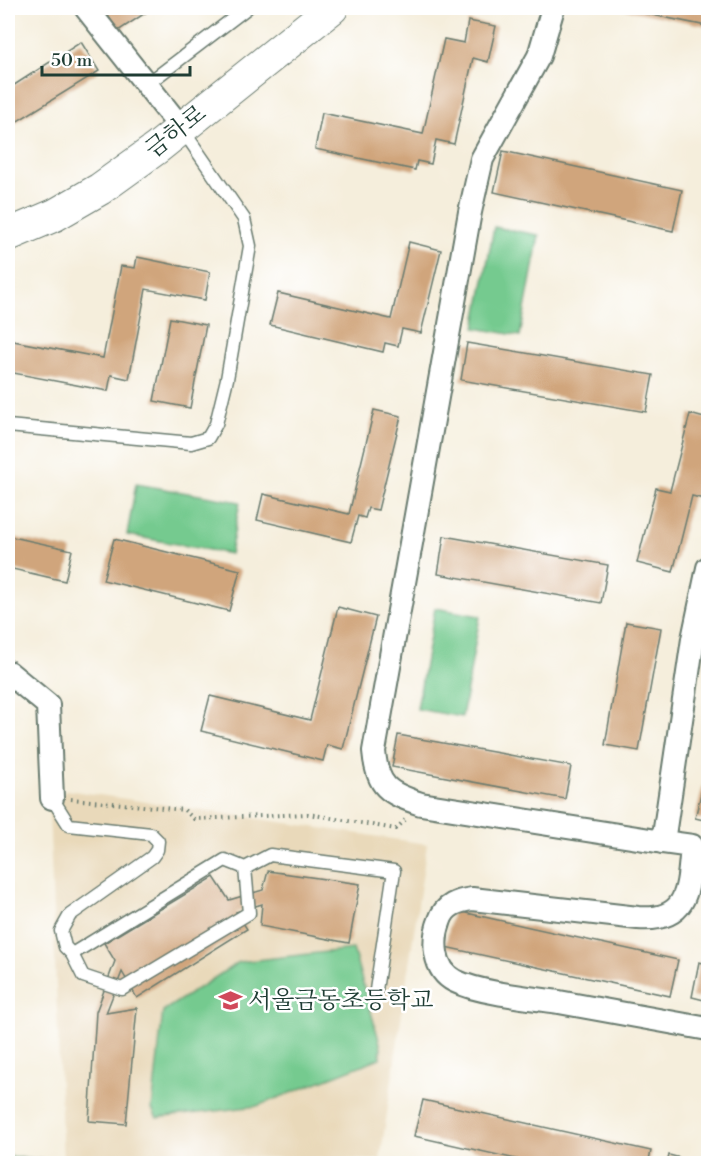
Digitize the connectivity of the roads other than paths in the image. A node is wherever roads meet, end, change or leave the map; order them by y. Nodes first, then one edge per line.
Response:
1 (86, 8) edge
2 (247, 8) edge
3 (332, 8) edge
4 (552, 8) edge
5 (146, 85) junction
6 (181, 128) junction
7 (8, 235) edge
8 (8, 426) edge
9 (708, 568) edge
10 (8, 672) edge
11 (52, 798) joint
12 (663, 842) junction
13 (245, 868) junction
14 (72, 954) junction
15 (376, 990) dead end
16 (708, 1029) edge

1 - 5 street
2 - 5 lane
3 - 6 main road, 금하로
4 - 12 street
5 - 6 street
6 - 7 main road, 금하로
6 - 8 lane
9 - 12 street
10 - 11 street
11 - 14 lane
12 - 16 street
13 - 14 lane
13 - 14 lane
13 - 15 lane

